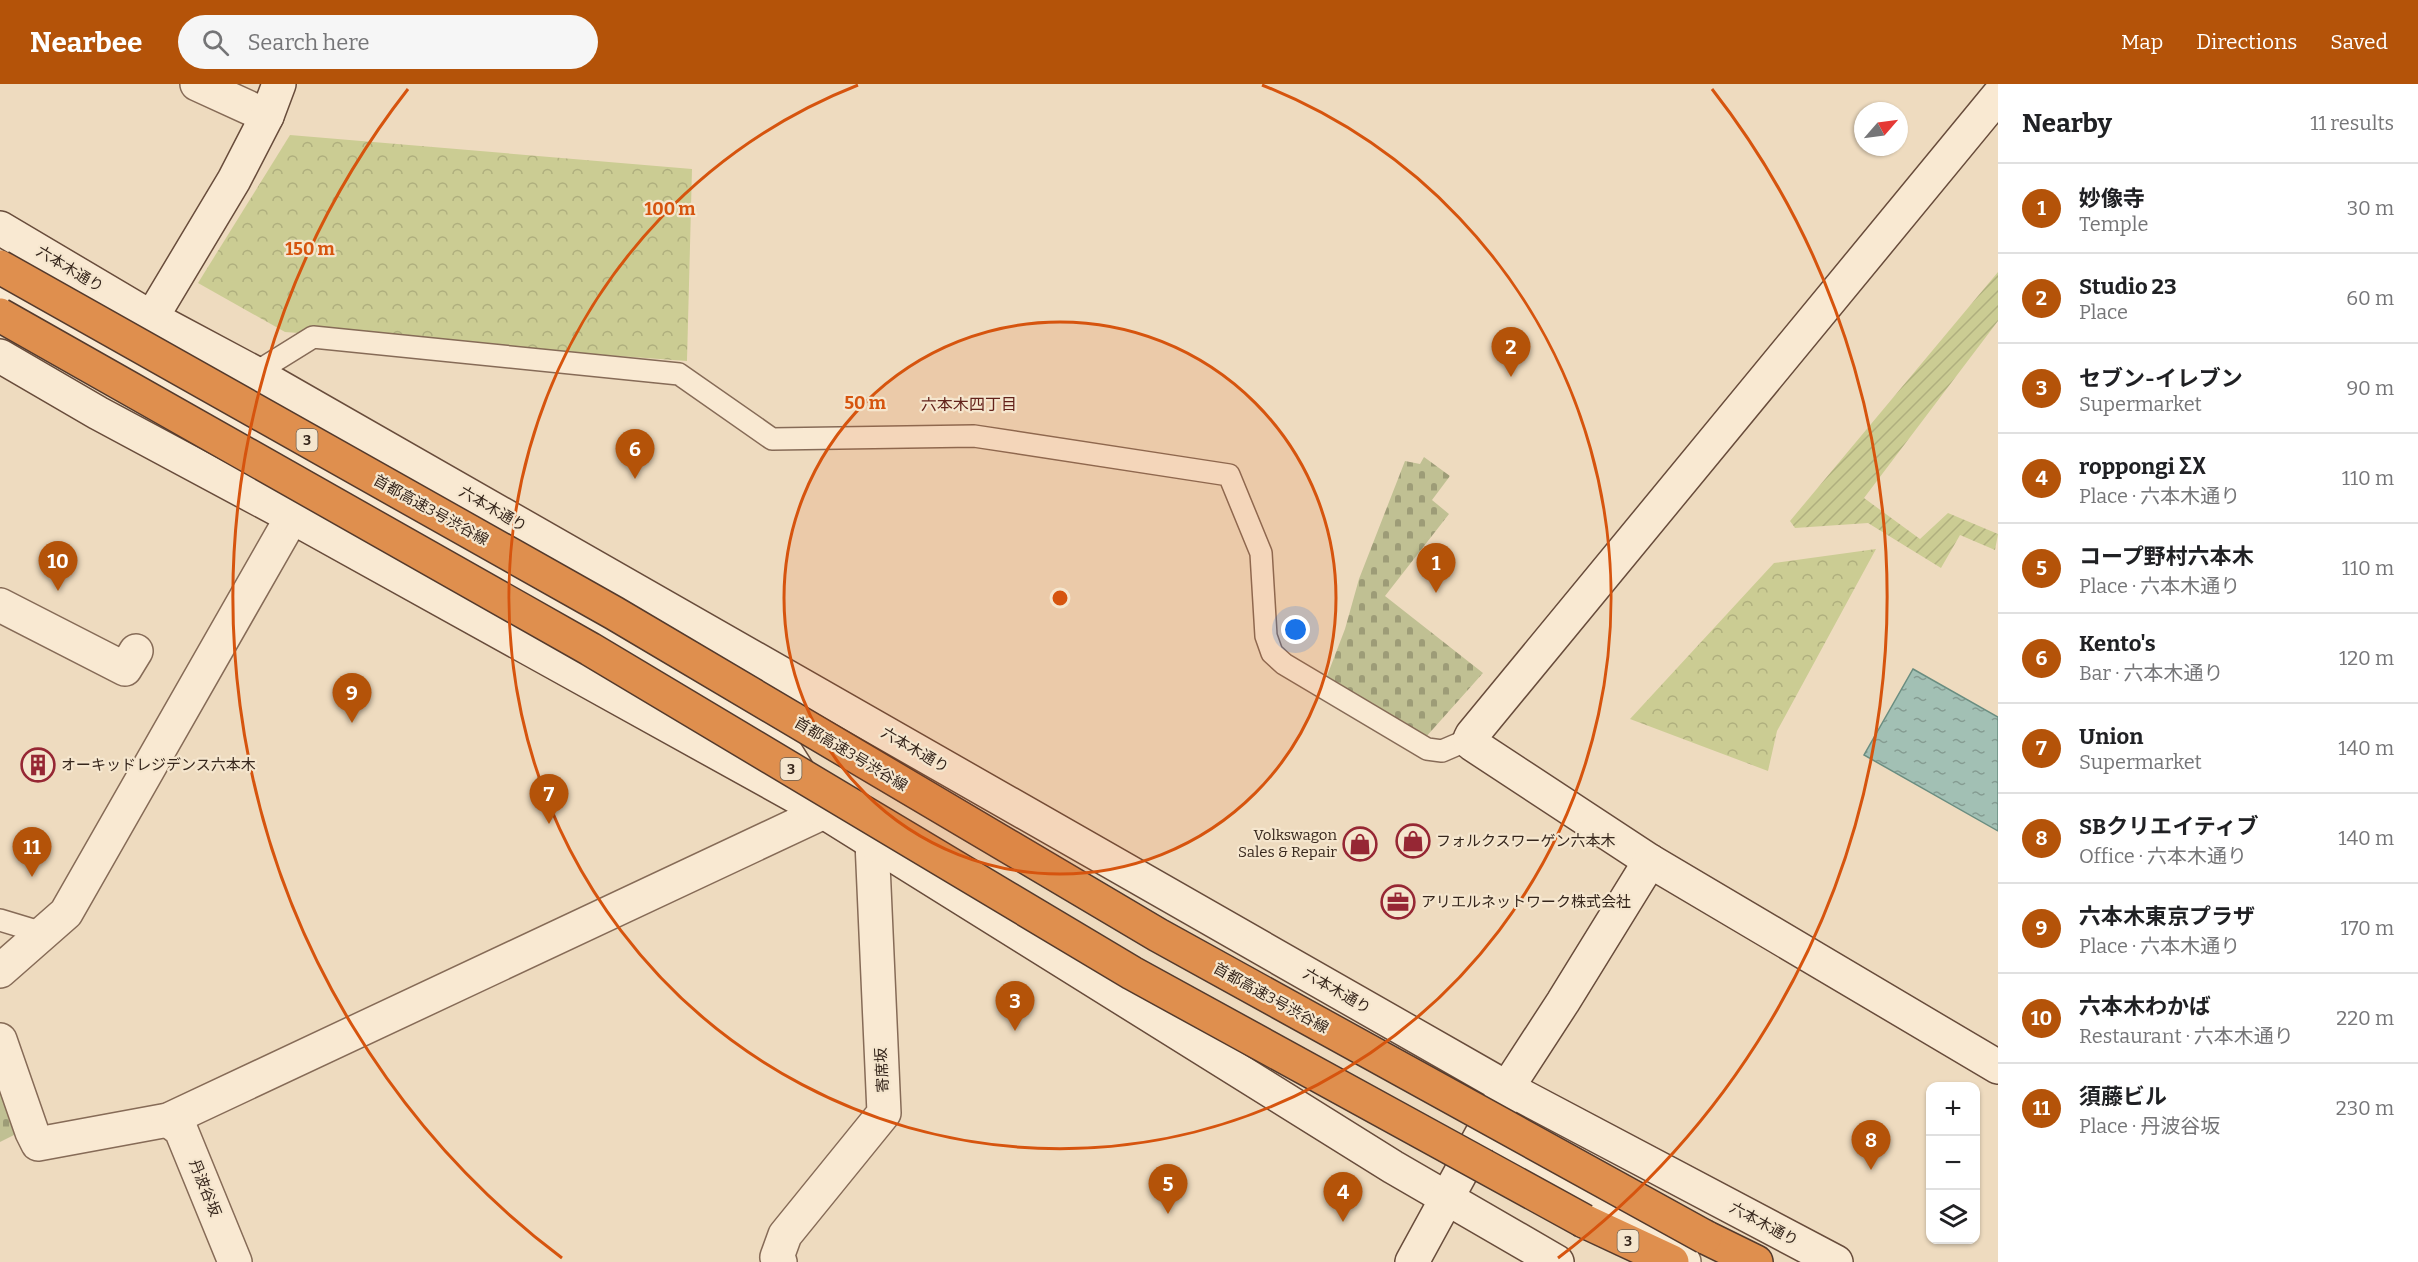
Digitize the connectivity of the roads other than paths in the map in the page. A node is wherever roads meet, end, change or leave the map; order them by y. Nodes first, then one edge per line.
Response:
1 (197, 84) edge
2 (279, 84) edge
3 (1998, 96) edge
4 (267, 116) junction
5 (0, 228) edge
6 (0, 267) edge
7 (0, 290) edge
8 (0, 315) edge
9 (152, 318) junction
10 (0, 356) edge
11 (125, 362) junction
12 (255, 373) junction
13 (98, 413) junction
14 (292, 517) junction
15 (0, 605) edge
16 (136, 651) dead end
17 (1470, 740) junction
18 (824, 812) junction
19 (872, 842) junction
20 (1650, 861) junction
21 (0, 920) edge
22 (43, 933) junction
23 (0, 971) edge
24 (0, 1040) edge
25 (1998, 1067) edge
26 (1507, 1088) junction
27 (168, 1120) junction
28 (1446, 1198) junction
29 (1584, 1221) junction
30 (1705, 1237) junction
31 (235, 1262) edge
32 (780, 1262) edge
33 (1413, 1262) edge
34 (1557, 1262) edge
35 (1656, 1262) edge
36 (1672, 1262) edge
37 (1684, 1262) edge
38 (1745, 1262) edge
39 (1756, 1262) edge
40 (1836, 1262) edge

1 - 4 street
2 - 4 street
3 - 17 street
4 - 9 street
5 - 9 street, 六本木通り
6 - 30 highway, 首都高速3号渋谷線 / 3, bridge
7 - 11 street
8 - 29 highway, 3, bridge
9 - 11 street
9 - 12 street, 六本木通り
10 - 13 street
11 - 13 street
11 - 18 street
12 - 17 lane
12 - 26 street, 六本木通り
13 - 14 street
14 - 18 street
14 - 22 street
15 - 16 street
17 - 20 street
18 - 19 street
18 - 27 street
19 - 28 street
19 - 32 street, 寄席坂
20 - 25 street
20 - 26 street
21 - 22 lane
22 - 23 street
24 - 27 street
26 - 28 street
26 - 37 street
26 - 40 street, 六本木通り
27 - 31 street, 丹波谷坂
28 - 33 street
28 - 34 street
29 - 35 highway, 3
29 - 36 highway, 3
30 - 38 highway
30 - 39 highway, 3

